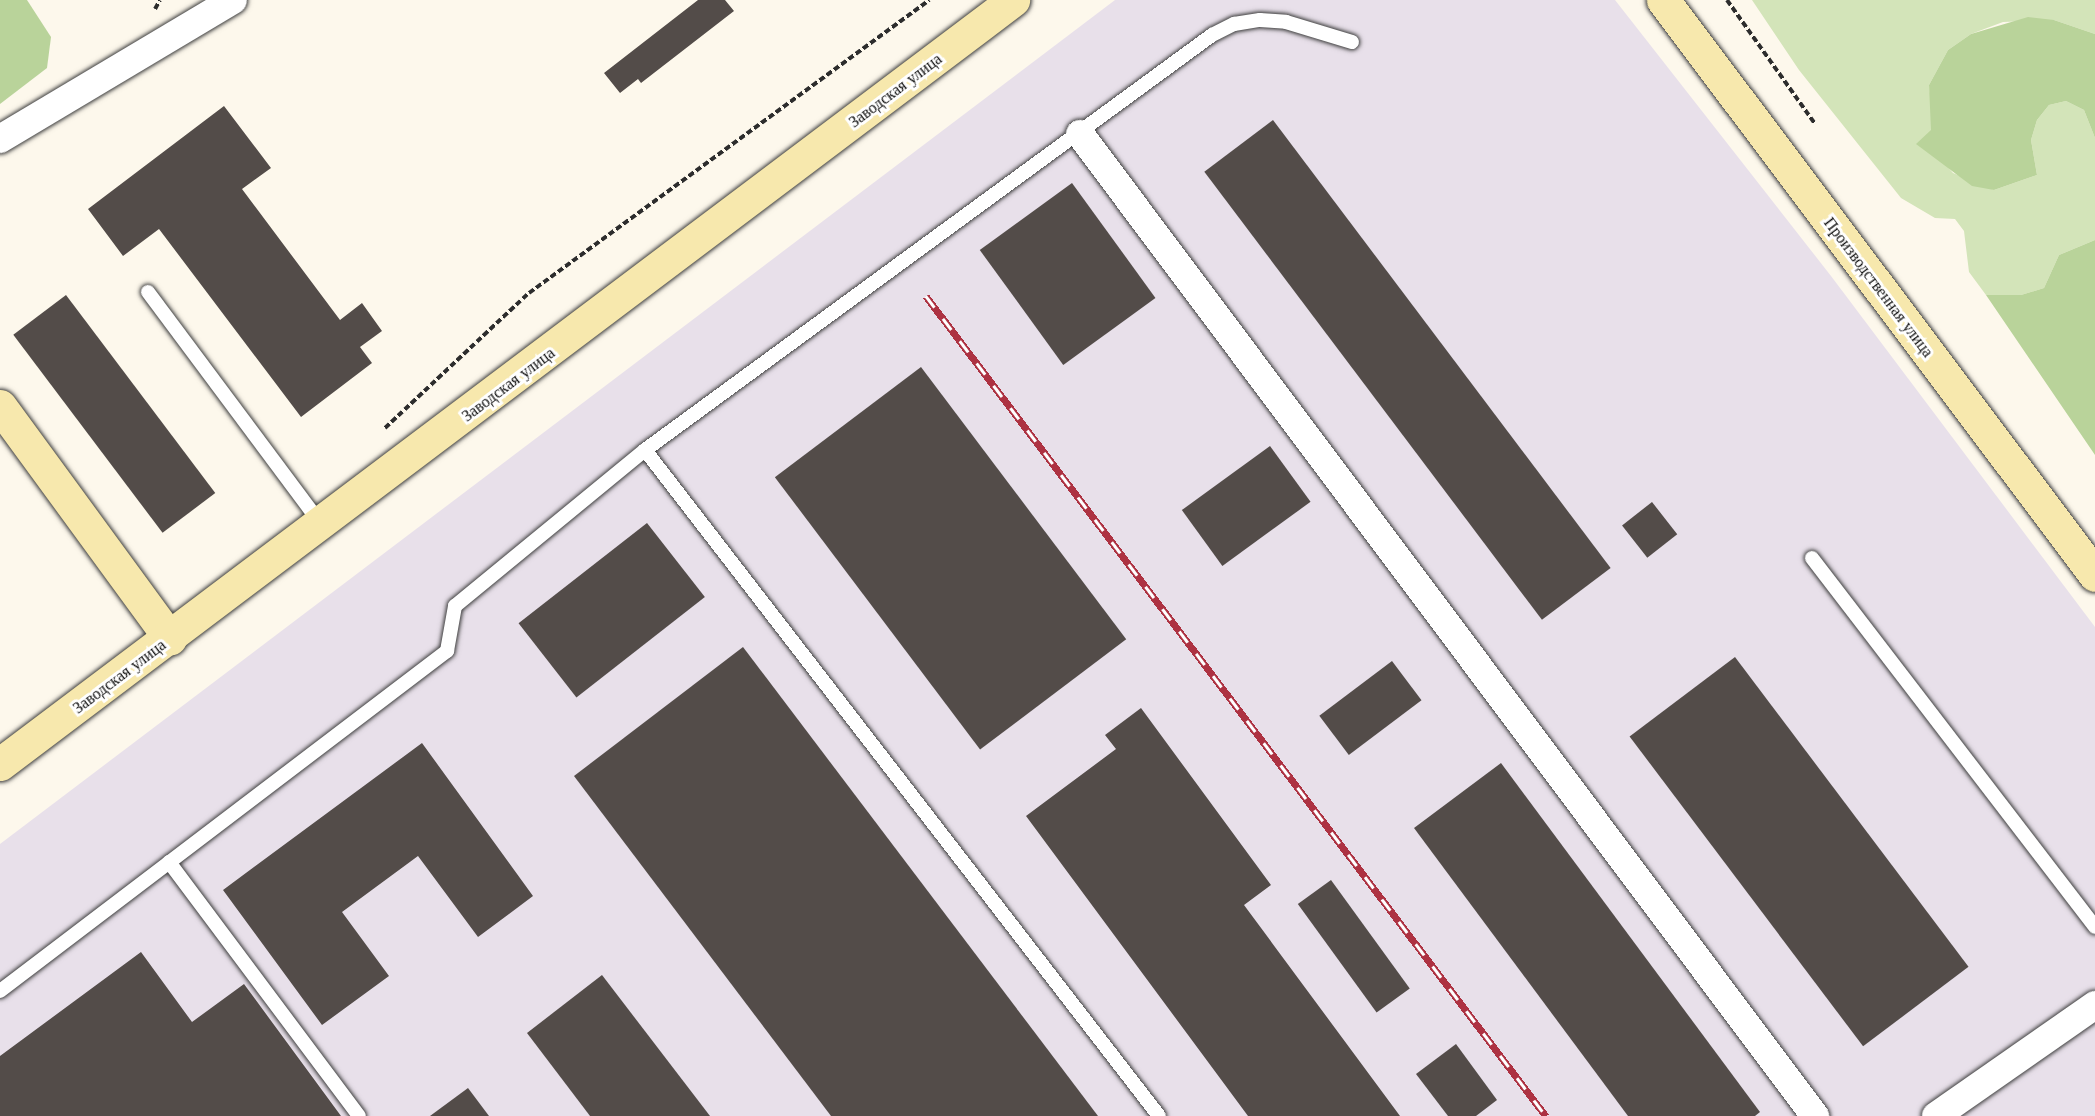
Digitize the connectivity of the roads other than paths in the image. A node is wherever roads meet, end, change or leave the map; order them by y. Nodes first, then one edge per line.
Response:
1 (233, 0) edge
2 (1013, 0) edge
3 (1663, 0) edge
4 (1352, 42) dead end
5 (1080, 134) junction
6 (0, 139) edge
7 (148, 292) dead end
8 (0, 406) edge
9 (645, 450) junction
10 (321, 526) junction
11 (1812, 558) dead end
12 (2095, 575) edge
13 (170, 639) junction
14 (0, 764) edge
15 (169, 862) junction
16 (2095, 927) edge
17 (0, 991) edge
18 (2095, 1005) edge
19 (359, 1116) edge
20 (1159, 1116) edge
21 (1815, 1116) edge
22 (1936, 1116) edge

1 - 6 street
2 - 10 main road, Заводская улица
3 - 12 main road, Производственная улица
4 - 5 lane
5 - 9 lane
5 - 21 street
7 - 10 lane
8 - 13 main road
9 - 15 lane
9 - 20 lane
10 - 13 main road, Заводская улица
11 - 16 lane
13 - 14 main road, Заводская улица
15 - 17 lane
15 - 19 lane
18 - 22 street

